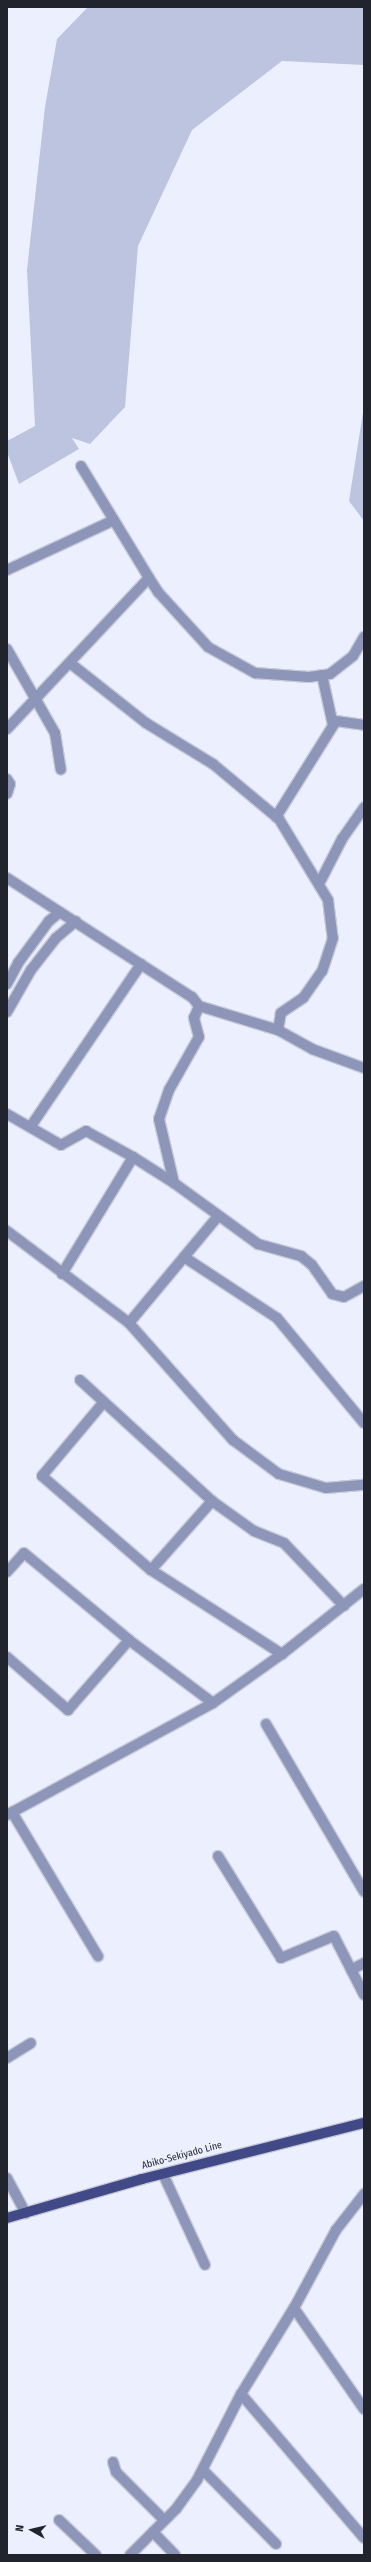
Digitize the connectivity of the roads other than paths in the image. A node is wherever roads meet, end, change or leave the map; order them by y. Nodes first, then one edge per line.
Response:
1 (81, 466) dead end
2 (114, 520) junction
3 (7, 570) edge
4 (149, 578) junction
5 (364, 637) edge
6 (7, 649) edge
7 (70, 663) junction
8 (322, 675) junction
9 (36, 699) junction
10 (333, 725) junction
11 (364, 725) edge
12 (7, 729) edge
13 (61, 770) dead end
14 (7, 779) edge
15 (7, 794) edge
16 (364, 807) edge
17 (276, 817) junction
18 (7, 878) edge
19 (320, 884) junction
20 (60, 912) junction
21 (76, 921) junction
22 (141, 964) junction
23 (7, 984) edge
24 (199, 1006) junction
25 (7, 1012) edge
26 (278, 1030) junction
27 (364, 1068) edge
28 (7, 1114) edge
29 (31, 1126) junction
30 (133, 1157) junction
31 (174, 1183) junction
32 (218, 1216) junction
33 (7, 1231) edge
34 (184, 1257) junction
35 (62, 1274) junction
36 (364, 1286) edge
37 (129, 1323) junction
38 (80, 1380) dead end
39 (103, 1403) junction
40 (364, 1423) edge
41 (364, 1485) edge
42 (212, 1501) junction
43 (151, 1570) junction
44 (7, 1572) edge
45 (364, 1589) edge
46 (344, 1606) junction
47 (129, 1640) junction
48 (282, 1654) junction
49 (7, 1657) edge
50 (213, 1703) junction
51 (266, 1724) dead end
52 (10, 1814) edge
53 (218, 1856) dead end
54 (364, 1892) edge
55 (98, 1956) dead end
56 (364, 1963) edge
57 (351, 1970) junction
58 (364, 1995) edge
59 (31, 2043) dead end
60 (7, 2058) edge
61 (364, 2123) edge
62 (163, 2174) junction
63 (7, 2178) edge
64 (364, 2194) edge
65 (26, 2213) junction
66 (7, 2218) edge
67 (205, 2264) dead end
68 (294, 2308) junction
69 (241, 2394) junction
70 (364, 2410) edge
71 (113, 2462) dead end
72 (203, 2470) junction
73 (59, 2520) dead end
74 (164, 2520) junction
75 (153, 2532) junction
76 (364, 2538) edge
77 (276, 2544) dead end
78 (96, 2555) edge
79 (130, 2555) edge
80 (175, 2555) edge

1 - 2 street
2 - 3 street
2 - 4 street
4 - 7 street
4 - 8 street
5 - 8 street
6 - 9 street
7 - 9 street
7 - 17 street
8 - 10 street
9 - 12 street
9 - 13 street
10 - 11 street
10 - 17 street
14 - 15 street
16 - 19 street
17 - 19 street
18 - 20 street
19 - 26 street
20 - 21 street
20 - 23 street
21 - 22 street
21 - 25 street
22 - 24 street
22 - 29 street
24 - 26 street
24 - 31 street
26 - 27 street
28 - 29 street
29 - 30 street
30 - 31 street
30 - 35 street
31 - 32 street
32 - 34 street
32 - 36 street
33 - 35 street
34 - 37 street
34 - 40 street
35 - 37 street
37 - 41 street
38 - 39 street
39 - 42 street
39 - 43 street
42 - 43 street
42 - 46 street
43 - 48 street
44 - 47 street
45 - 46 street
46 - 48 street
47 - 49 street
47 - 50 street
48 - 50 street
50 - 52 street
51 - 54 street
52 - 55 street
53 - 57 street
56 - 57 street
57 - 58 street
59 - 60 street
61 - 62 main road, Abiko-Sekiyado Line
62 - 65 main road, Abiko-Sekiyado Line
62 - 67 street
63 - 65 street
64 - 68 street
65 - 66 main road, Abiko-Sekiyado Line
68 - 69 street
68 - 70 street
69 - 72 street
69 - 76 street
71 - 74 street
72 - 74 street
72 - 77 street
73 - 78 street
74 - 75 street
75 - 79 street
75 - 80 street

